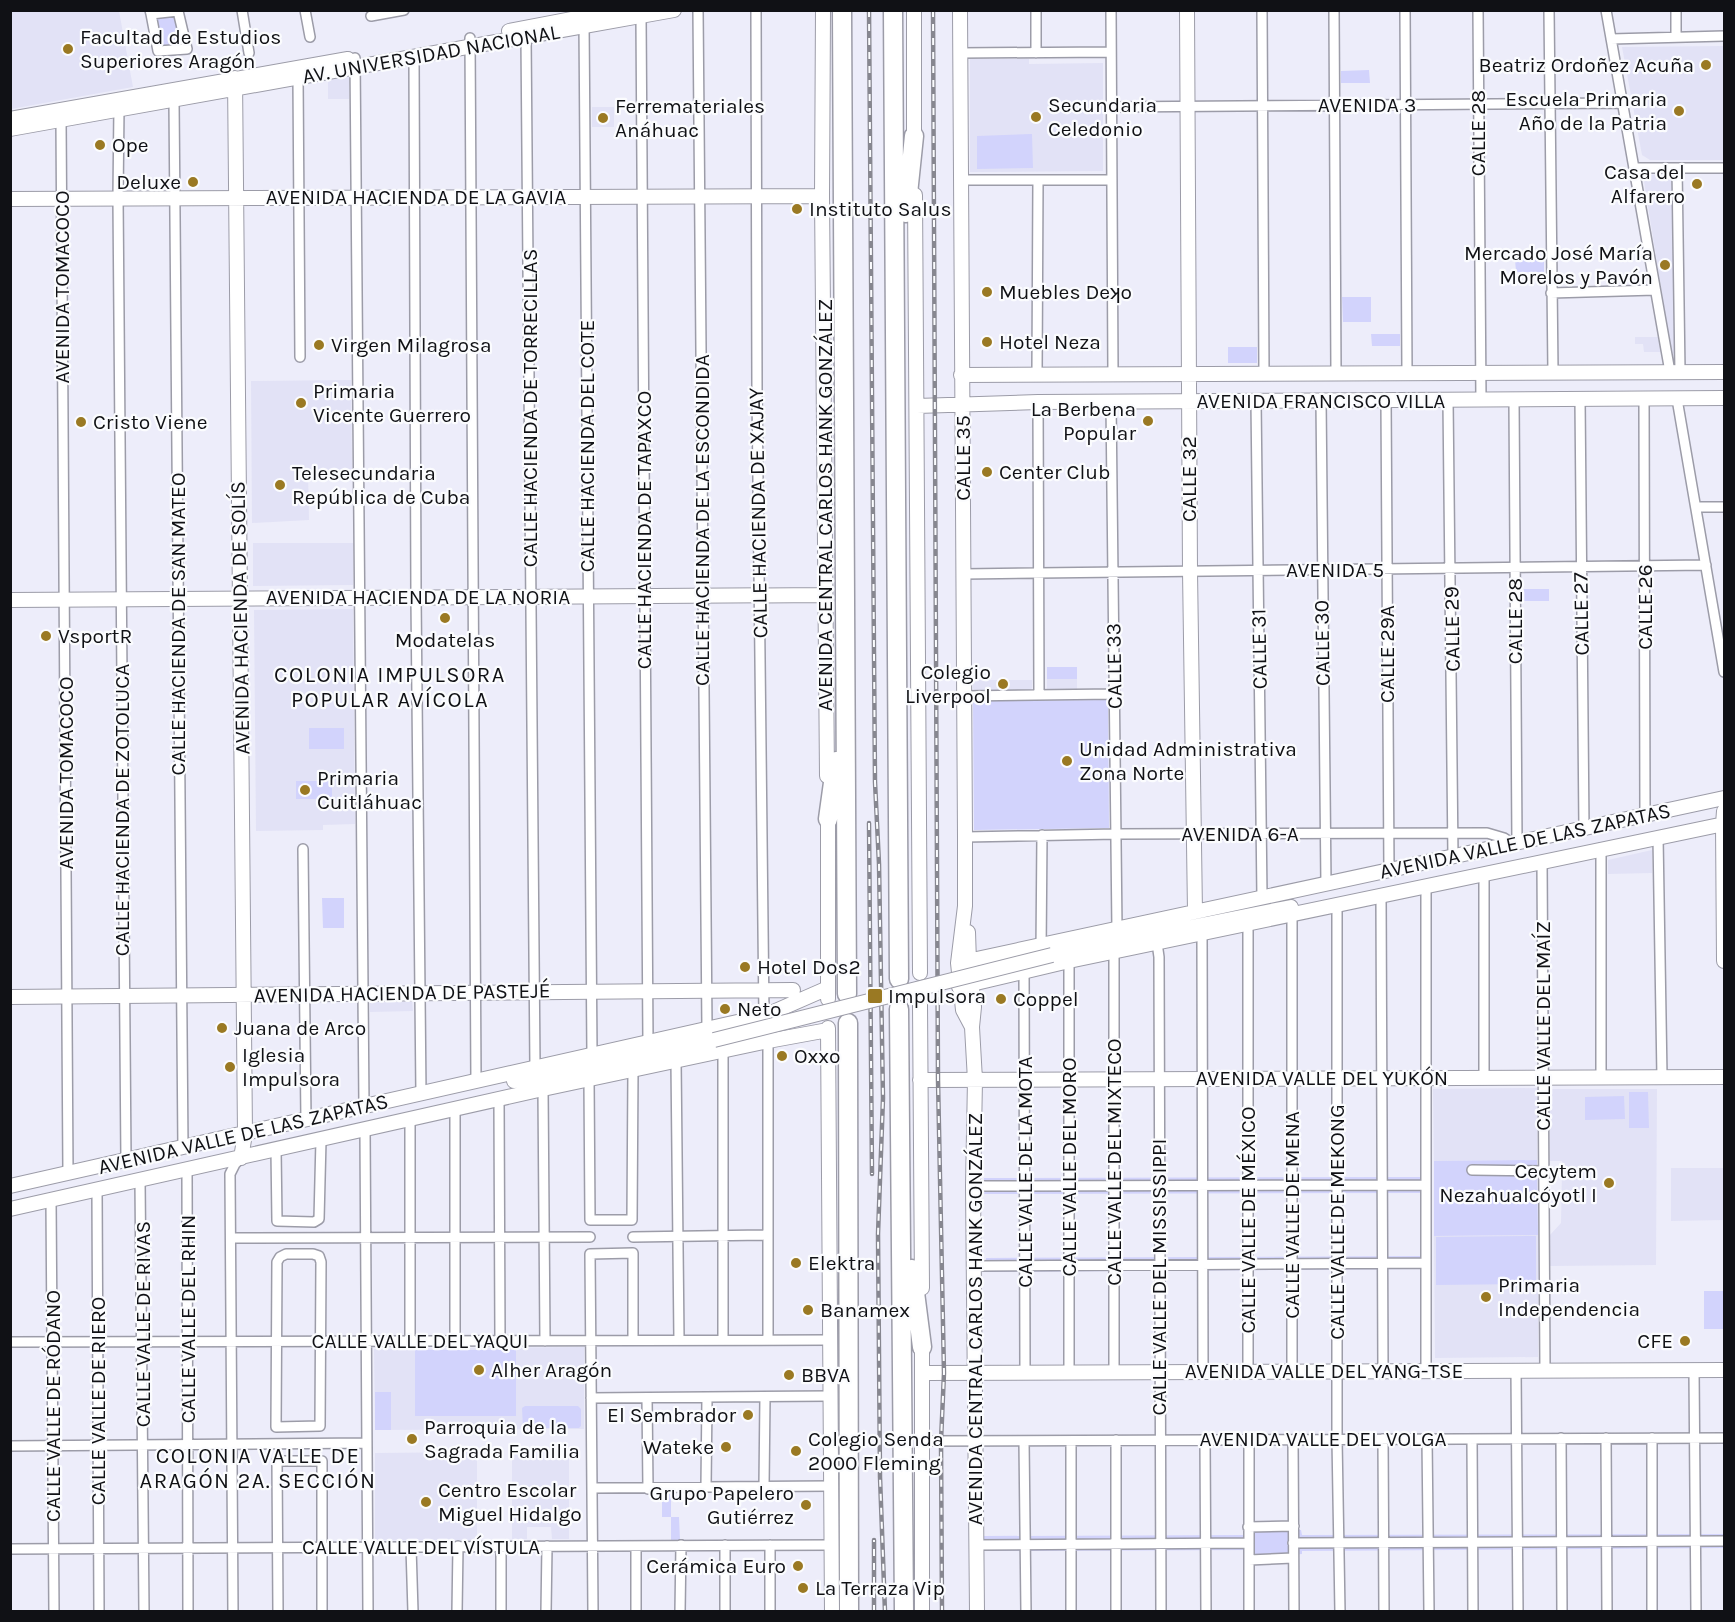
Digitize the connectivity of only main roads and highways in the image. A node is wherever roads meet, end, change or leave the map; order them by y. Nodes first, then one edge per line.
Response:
1 (842, 10) edge
2 (893, 10) edge
3 (914, 136) road end
4 (896, 307) junction
5 (845, 697) junction
6 (828, 819) road end
7 (899, 979) dead end
8 (847, 994) dead end
9 (899, 1009) dead end
10 (848, 1023) dead end
11 (900, 1123) junction
12 (922, 1347) road end
13 (849, 1611) edge
14 (904, 1611) edge

1 - 5 highway, AVENIDA CENTRAL CARLOS HANK GONZÁLEZ
2 - 4 highway
3 - 4 highway
4 - 7 highway
5 - 6 highway
5 - 8 highway, AVENIDA CENTRAL CARLOS HANK GONZÁLEZ
9 - 11 highway
10 - 13 highway
11 - 12 highway
11 - 14 highway

